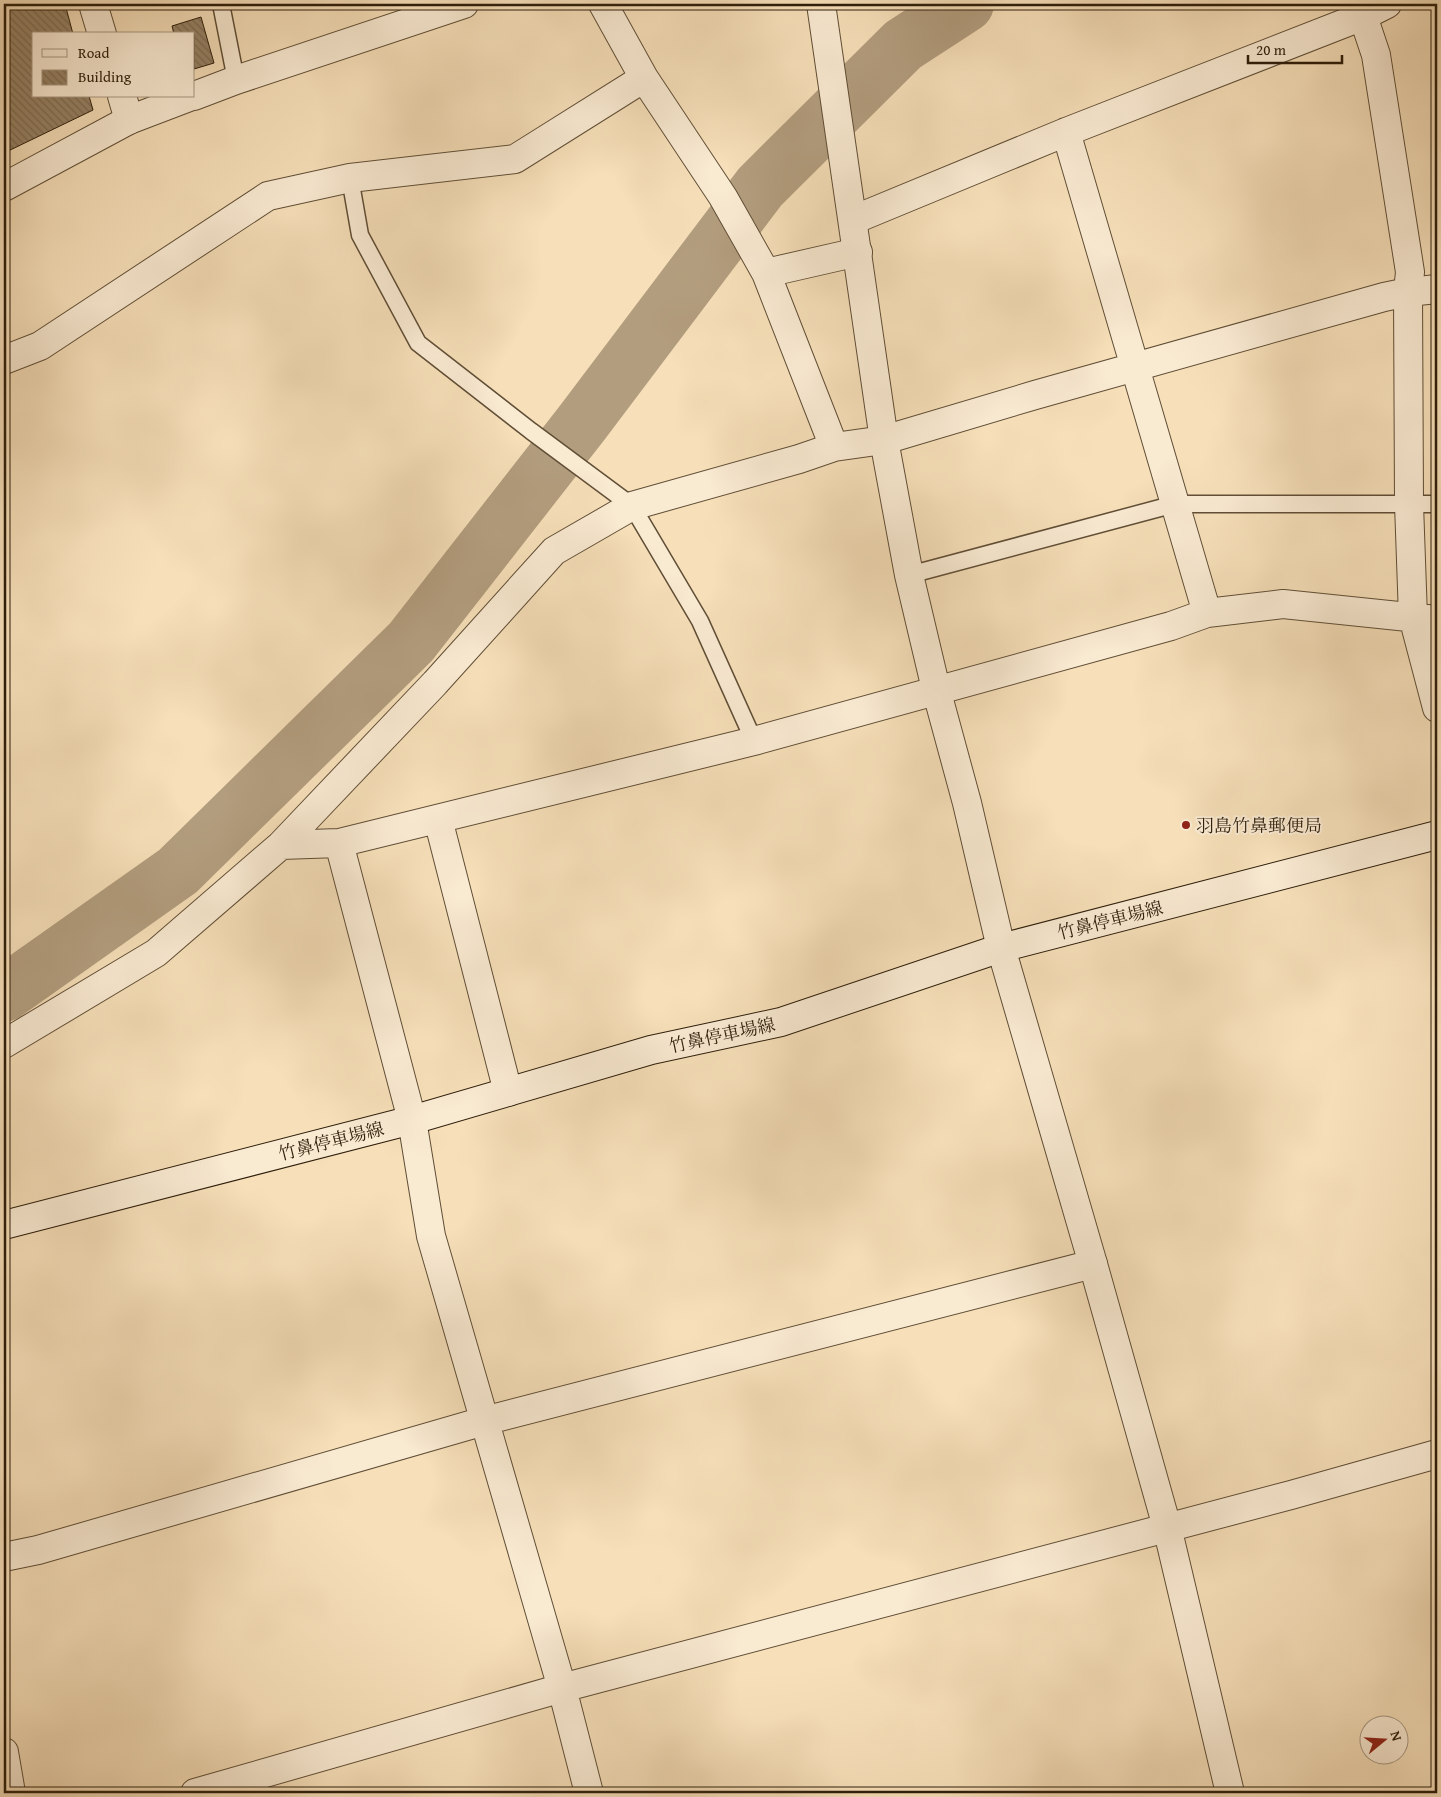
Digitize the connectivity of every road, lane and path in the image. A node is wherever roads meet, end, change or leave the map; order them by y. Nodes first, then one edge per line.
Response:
1 (93, 4) edge
2 (222, 4) edge
3 (464, 4) edge
4 (603, 4) edge
5 (821, 4) edge
6 (1387, 4) edge
7 (1363, 16) junction
8 (101, 32) edge
9 (644, 78) junction
10 (236, 80) junction
11 (195, 95) edge
12 (182, 98) edge
13 (125, 108) edge
14 (1066, 132) junction
15 (350, 178) junction
16 (4, 187) edge
17 (852, 220) junction
18 (858, 252) junction
19 (766, 273) junction
20 (1437, 289) edge
21 (1408, 292) junction
22 (4, 360) edge
23 (1135, 368) junction
24 (884, 440) junction
25 (834, 447) junction
26 (1175, 504) junction
27 (1409, 504) junction
28 (1437, 504) edge
29 (632, 506) junction
30 (909, 575) junction
31 (1207, 614) junction
32 (1425, 618) edge
33 (936, 690) junction
34 (1437, 708) edge
35 (754, 741) junction
36 (438, 819) junction
37 (1437, 835) edge
38 (339, 843) junction
39 (281, 845) junction
40 (1001, 948) junction
41 (4, 1044) edge
42 (508, 1092) junction
43 (412, 1120) junction
44 (4, 1225) edge
45 (1093, 1264) junction
46 (484, 1420) junction
47 (1437, 1454) edge
48 (1167, 1527) junction
49 (4, 1557) edge
50 (562, 1688) junction
51 (4, 1752) edge
52 (11, 1793) edge
53 (195, 1793) edge
54 (589, 1793) edge
55 (1230, 1793) edge

1 - 8 street
2 - 10 lane
3 - 10 street
4 - 9 street
5 - 17 street
6 - 7 street
7 - 14 street
7 - 21 street
9 - 15 street
9 - 19 street
10 - 11 street
12 - 13 street
13 - 16 street
14 - 17 street
14 - 23 street
15 - 22 street
15 - 29 lane
17 - 18 street
18 - 19 street
18 - 24 street
19 - 25 street
20 - 21 street
21 - 23 street
21 - 27 street
23 - 24 street
23 - 26 street
24 - 25 street
24 - 30 street
25 - 29 street
26 - 27 lane
26 - 30 lane
26 - 31 street
27 - 28 lane
27 - 32 street
29 - 35 lane
29 - 39 street
30 - 33 street
31 - 32 street
31 - 33 street
32 - 34 street
33 - 35 street
33 - 40 street
35 - 36 street
36 - 38 street
36 - 42 street
37 - 40 street, 竹鼻停車場線
38 - 39 street
38 - 43 street
39 - 41 street
40 - 42 street, 竹鼻停車場線
40 - 45 street
42 - 43 street, 竹鼻停車場線
43 - 44 street, 竹鼻停車場線
43 - 46 street
45 - 46 street
45 - 48 street
46 - 49 street
46 - 50 street
47 - 48 street
48 - 50 street
48 - 55 street
50 - 53 street
50 - 54 street
51 - 52 street

